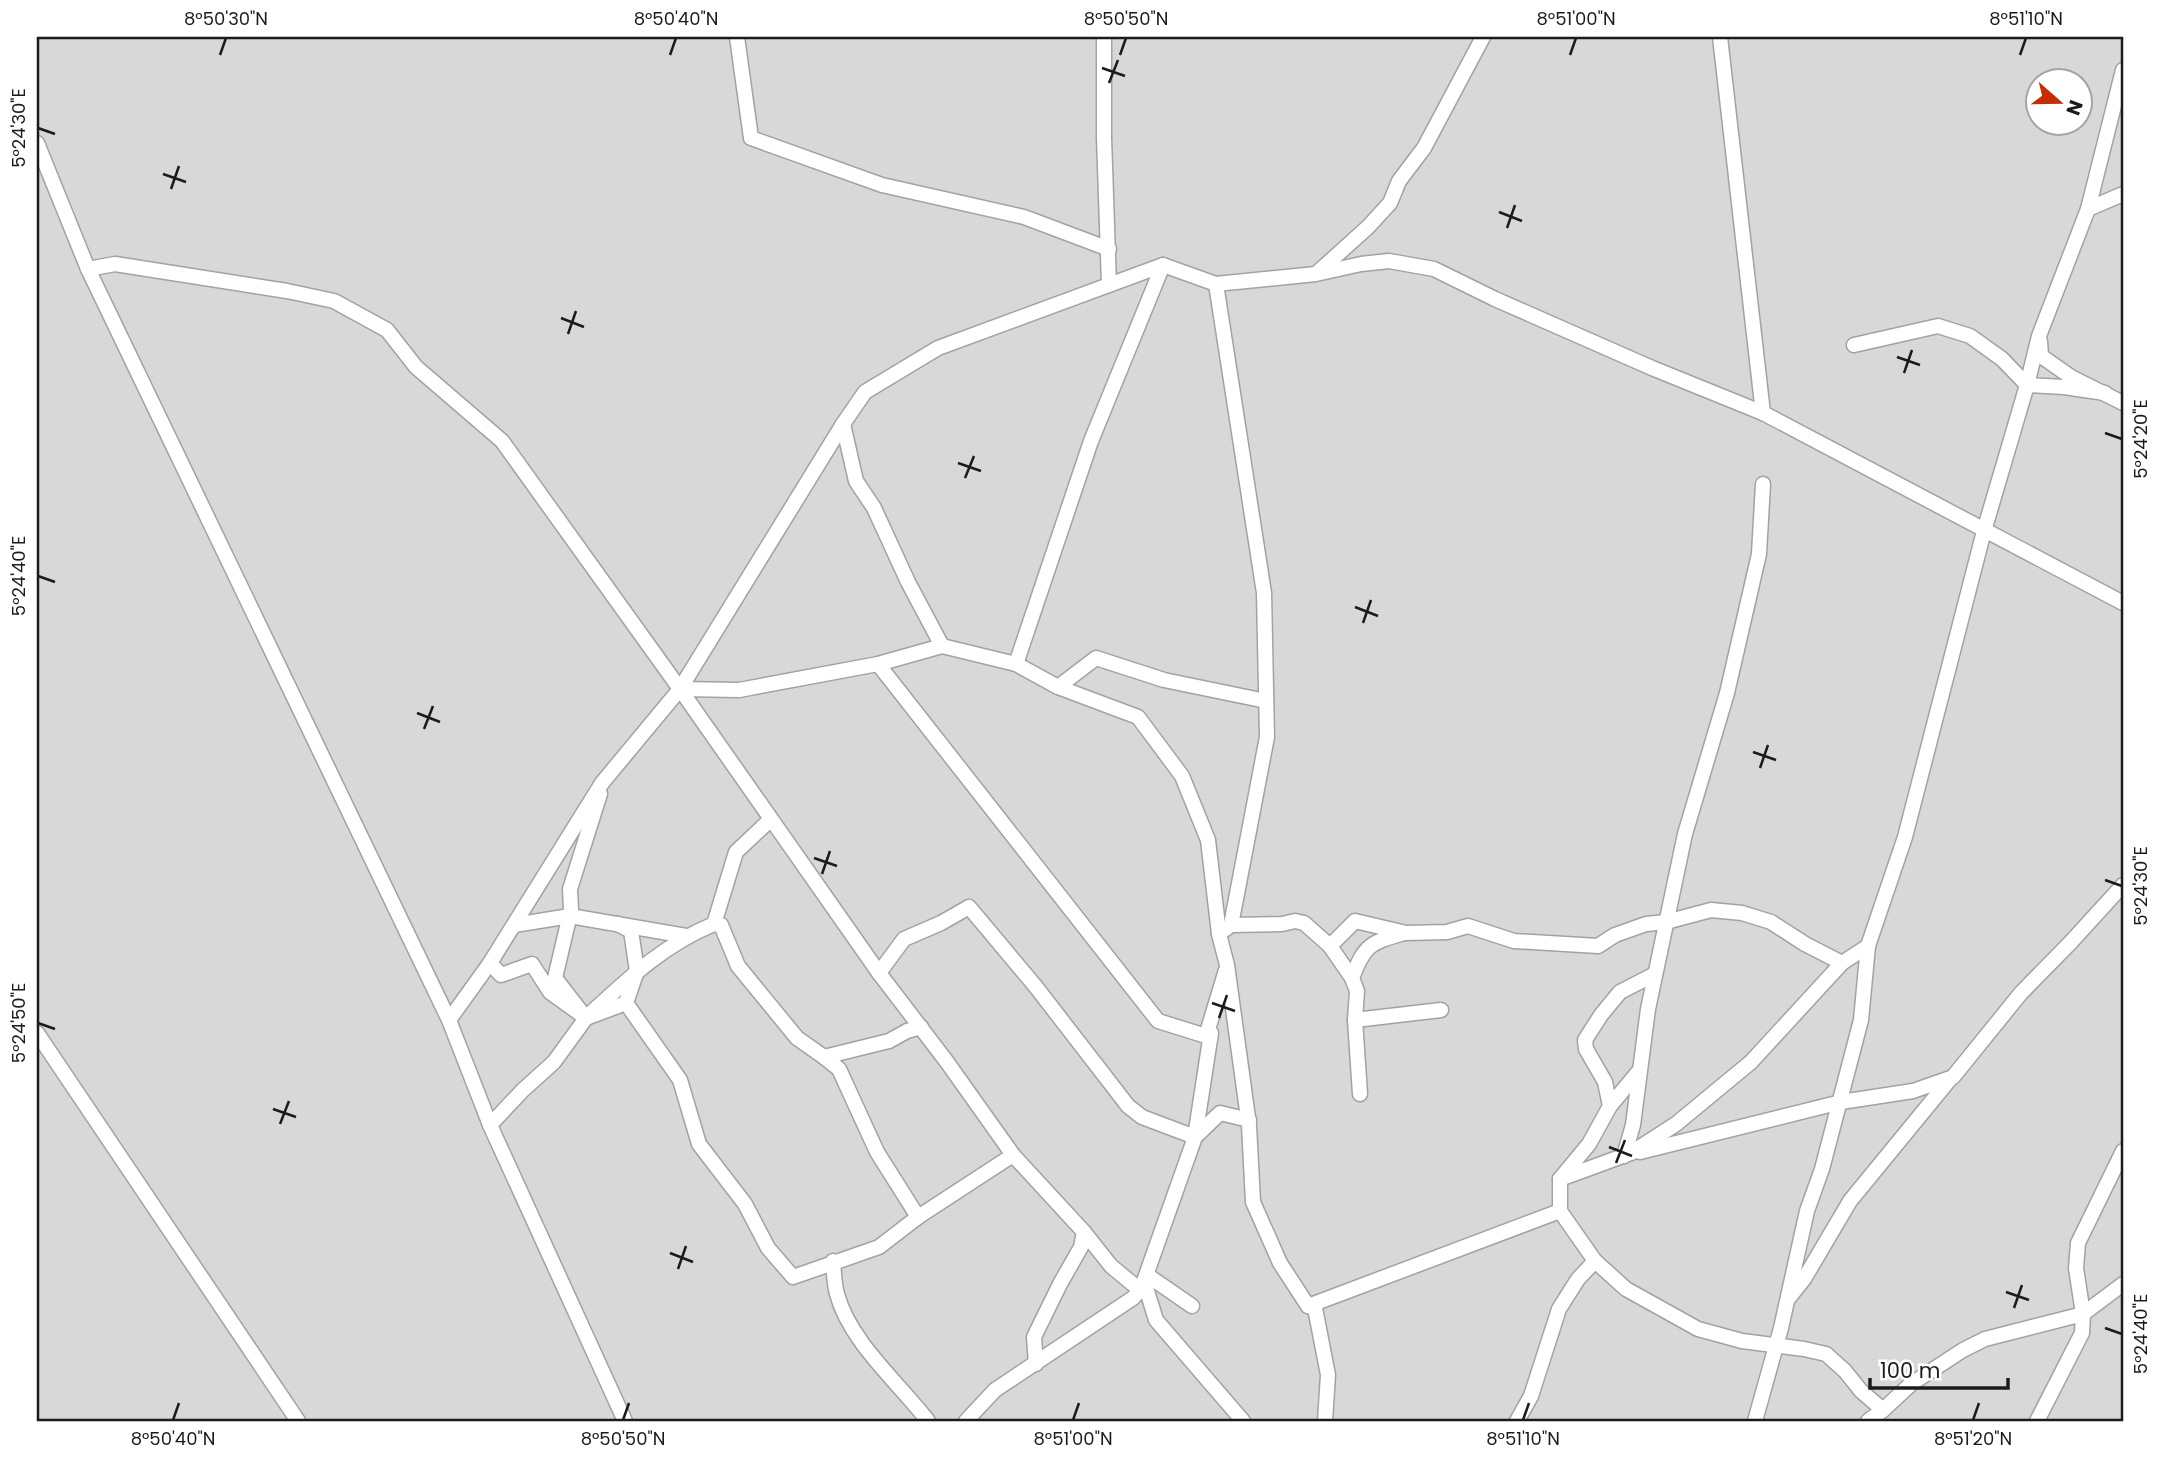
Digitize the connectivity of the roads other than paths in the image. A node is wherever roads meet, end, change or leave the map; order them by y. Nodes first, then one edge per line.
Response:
1 (737, 37) edge
2 (1093, 37) edge
3 (1104, 37) edge
4 (1483, 37) edge
5 (1720, 37) edge
6 (1106, 57) junction
7 (2123, 70) edge
8 (37, 144) edge
9 (2123, 194) edge
10 (2088, 209) junction
11 (1109, 248) junction
12 (1163, 265) junction
13 (88, 269) junction
14 (1316, 274) junction
15 (1216, 284) junction
16 (1109, 285) junction
17 (2039, 336) junction
18 (1854, 345) dead end
19 (2027, 385) junction
20 (2105, 393) junction
21 (2123, 403) edge
22 (1763, 413) junction
23 (843, 424) junction
24 (1763, 484) dead end
25 (1984, 531) junction
26 (2123, 603) edge
27 (942, 646) junction
28 (878, 664) junction
29 (1016, 664) junction
30 (1058, 687) junction
31 (680, 689) junction
32 (1266, 701) junction
33 (603, 783) junction
34 (770, 820) junction
35 (2123, 885) edge
36 (570, 916) junction
37 (614, 922) junction
38 (1666, 922) junction
39 (714, 924) junction
40 (514, 925) junction
41 (1225, 929) junction
42 (1406, 933) junction
43 (686, 936) junction
44 (1330, 946) junction
45 (1868, 946) junction
46 (490, 963) junction
47 (1842, 963) junction
48 (1227, 965) junction
49 (637, 971) junction
50 (879, 973) junction
51 (1655, 974) junction
52 (1352, 978) junction
53 (626, 1003) junction
54 (1441, 1010) dead end
55 (586, 1018) junction
56 (449, 1020) junction
57 (1355, 1020) junction
58 (921, 1027) junction
59 (37, 1033) edge
60 (1206, 1036) junction
61 (824, 1057) junction
62 (1640, 1070) junction
63 (1952, 1077) junction
64 (1360, 1094) dead end
65 (1841, 1102) junction
66 (1610, 1106) junction
67 (1249, 1120) junction
68 (490, 1125) junction
69 (1195, 1137) junction
70 (2123, 1151) edge
71 (1013, 1155) junction
72 (1624, 1156) junction
73 (1560, 1179) junction
74 (1560, 1212) junction
75 (918, 1217) junction
76 (1084, 1232) junction
77 (833, 1261) junction
78 (1595, 1261) junction
79 (1144, 1282) junction
80 (2123, 1284) edge
81 (1787, 1300) junction
82 (1192, 1306) dead end
83 (1308, 1306) junction
84 (2083, 1314) junction
85 (1776, 1346) junction
86 (1036, 1364) junction
87 (1883, 1410) junction
88 (298, 1421) edge
89 (625, 1421) edge
90 (928, 1421) edge
91 (966, 1421) edge
92 (1243, 1421) edge
93 (1325, 1421) edge
94 (1517, 1421) edge
95 (1755, 1421) edge
96 (1868, 1421) edge
97 (2036, 1421) edge

1 - 11 street
2 - 6 street
3 - 6 street
4 - 14 street
5 - 22 street
6 - 11 street
7 - 10 street
8 - 13 street
9 - 10 street
10 - 17 street
11 - 16 street
12 - 15 street
12 - 16 street
12 - 29 street
13 - 31 street
13 - 56 street
14 - 15 street
14 - 22 street
15 - 32 street
16 - 23 street
17 - 19 street
17 - 20 street
18 - 19 street
19 - 20 street
19 - 25 street
20 - 21 street
22 - 25 street
23 - 27 street
23 - 31 street
24 - 38 street
25 - 26 street
25 - 45 street
27 - 28 street
27 - 29 street
28 - 31 street
28 - 60 street
29 - 30 street
30 - 32 street
30 - 41 street
31 - 33 street
31 - 34 street
32 - 41 street
33 - 36 street
33 - 40 street
34 - 39 street
34 - 50 street
35 - 63 street
36 - 37 street
36 - 40 street
36 - 55 street
37 - 43 street
37 - 49 street
38 - 42 street
38 - 47 street
38 - 51 street
39 - 43 street
39 - 61 street
40 - 46 street
41 - 44 street
41 - 48 street
42 - 44 street
42 - 52 street
43 - 49 street
44 - 52 street
45 - 47 street
45 - 65 street
46 - 55 street
46 - 56 street
47 - 72 street
48 - 60 street
48 - 67 street
49 - 53 street
49 - 55 street
50 - 58 street
50 - 69 street
51 - 62 street
51 - 66 street
52 - 57 street
53 - 55 street
53 - 77 street
54 - 57 street
55 - 68 street
56 - 68 street
57 - 64 street
58 - 61 street
58 - 71 street
59 - 88 street
60 - 69 street
61 - 75 street
62 - 66 street
62 - 72 street
63 - 65 street
63 - 81 street
65 - 72 street
65 - 81 street
66 - 73 street
67 - 69 street
67 - 83 street
68 - 89 street
69 - 79 street
70 - 84 street
71 - 75 street
71 - 76 street
72 - 73 street
73 - 74 street
74 - 78 street
74 - 83 street
75 - 77 street
76 - 79 street
76 - 86 street
77 - 90 street
78 - 85 street
78 - 94 street
79 - 82 street
79 - 86 street
79 - 92 street
80 - 84 street
81 - 85 street
83 - 93 street
84 - 87 street
84 - 97 street
85 - 87 street
85 - 95 street
86 - 91 street
87 - 96 street

